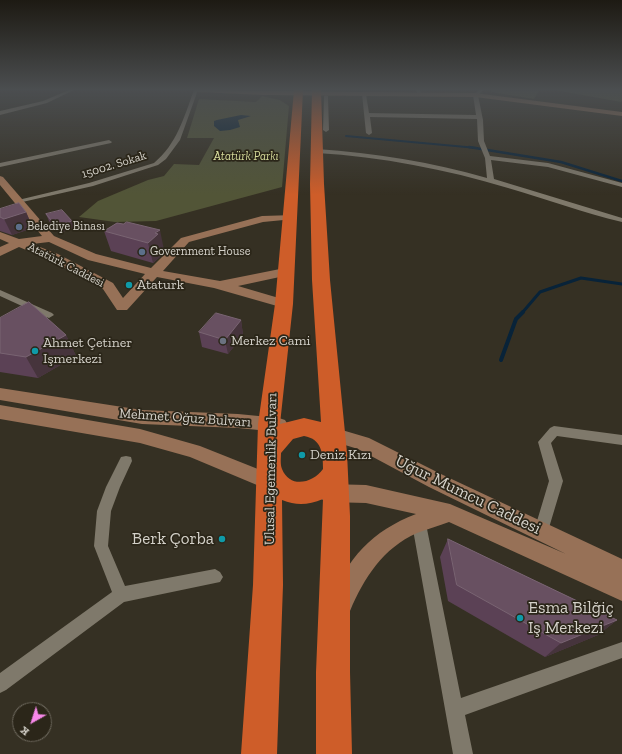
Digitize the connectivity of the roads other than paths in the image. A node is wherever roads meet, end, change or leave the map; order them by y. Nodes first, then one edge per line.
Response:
1 (184, 125) edge
2 (304, 125) edge
3 (313, 125) edge
4 (324, 125) edge
5 (369, 125) edge
6 (480, 125) edge
7 (326, 130) dead end
8 (369, 133) dead end
9 (109, 142) dead end
10 (317, 151) junction
11 (488, 158) junction
12 (0, 165) edge
13 (0, 180) edge
14 (491, 180) junction
15 (622, 185) edge
16 (18, 201) junction
17 (290, 217) junction
18 (622, 220) edge
19 (0, 235) edge
20 (50, 238) junction
21 (20, 242) junction
22 (0, 252) edge
23 (285, 272) junction
24 (155, 273) junction
25 (216, 284) junction
26 (0, 293) edge
27 (284, 304) junction
28 (49, 314) dead end
29 (0, 394) edge
30 (0, 412) edge
31 (269, 424) junction
32 (306, 428) junction
33 (622, 440) edge
34 (126, 461) dead end
35 (330, 469) junction
36 (272, 472) junction
37 (450, 513) junction
38 (419, 524) junction
39 (541, 531) junction
40 (622, 570) edge
41 (215, 577) dead end
42 (622, 590) edge
43 (121, 595) junction
44 (622, 650) edge
45 (333, 672) junction
46 (0, 684) edge
47 (455, 709) junction
48 (259, 754) edge
49 (334, 754) edge
50 (463, 754) edge

1 - 16 street, 15002. Sokak
2 - 17 highway, Ulusal Egemenlik Bulvarı
3 - 10 highway
4 - 7 street
5 - 8 street
6 - 11 street
9 - 12 street
10 - 14 street
10 - 35 highway
11 - 14 street
11 - 15 street
13 - 16 street
14 - 18 street
16 - 20 street
17 - 23 highway, Ulusal Egemenlik Bulvarı
17 - 24 street
19 - 21 street, Atatürk Caddesi
20 - 21 street
20 - 24 street
21 - 22 street
21 - 24 street, Atatürk Caddesi
23 - 25 street
23 - 27 highway, Ulusal Egemenlik Bulvarı
24 - 25 street
25 - 27 street
26 - 28 street
27 - 31 highway, Ulusal Egemenlik Bulvarı
29 - 31 street, Mehmet Oğuz Bulvarı
30 - 36 street, Mehmet Oğuz Bulvarı
31 - 32 street, Mehmet Oğuz Bulvarı
31 - 36 highway, Ulusal Egemenlik Bulvarı
32 - 35 highway
32 - 36 highway
33 - 39 street
34 - 43 street
35 - 36 highway
35 - 37 street, Uğur Mumcu Caddesi
35 - 39 street, Uğur Mumcu Caddesi
35 - 45 highway
36 - 48 highway, Ulusal Egemenlik Bulvarı
37 - 38 street, Uğur Mumcu Caddesi
37 - 42 street, Uğur Mumcu Caddesi
38 - 45 street, Uğur Mumcu Caddesi
38 - 47 street
39 - 40 street, Uğur Mumcu Caddesi
41 - 43 street
43 - 46 street
44 - 47 street
45 - 49 highway
47 - 50 street

